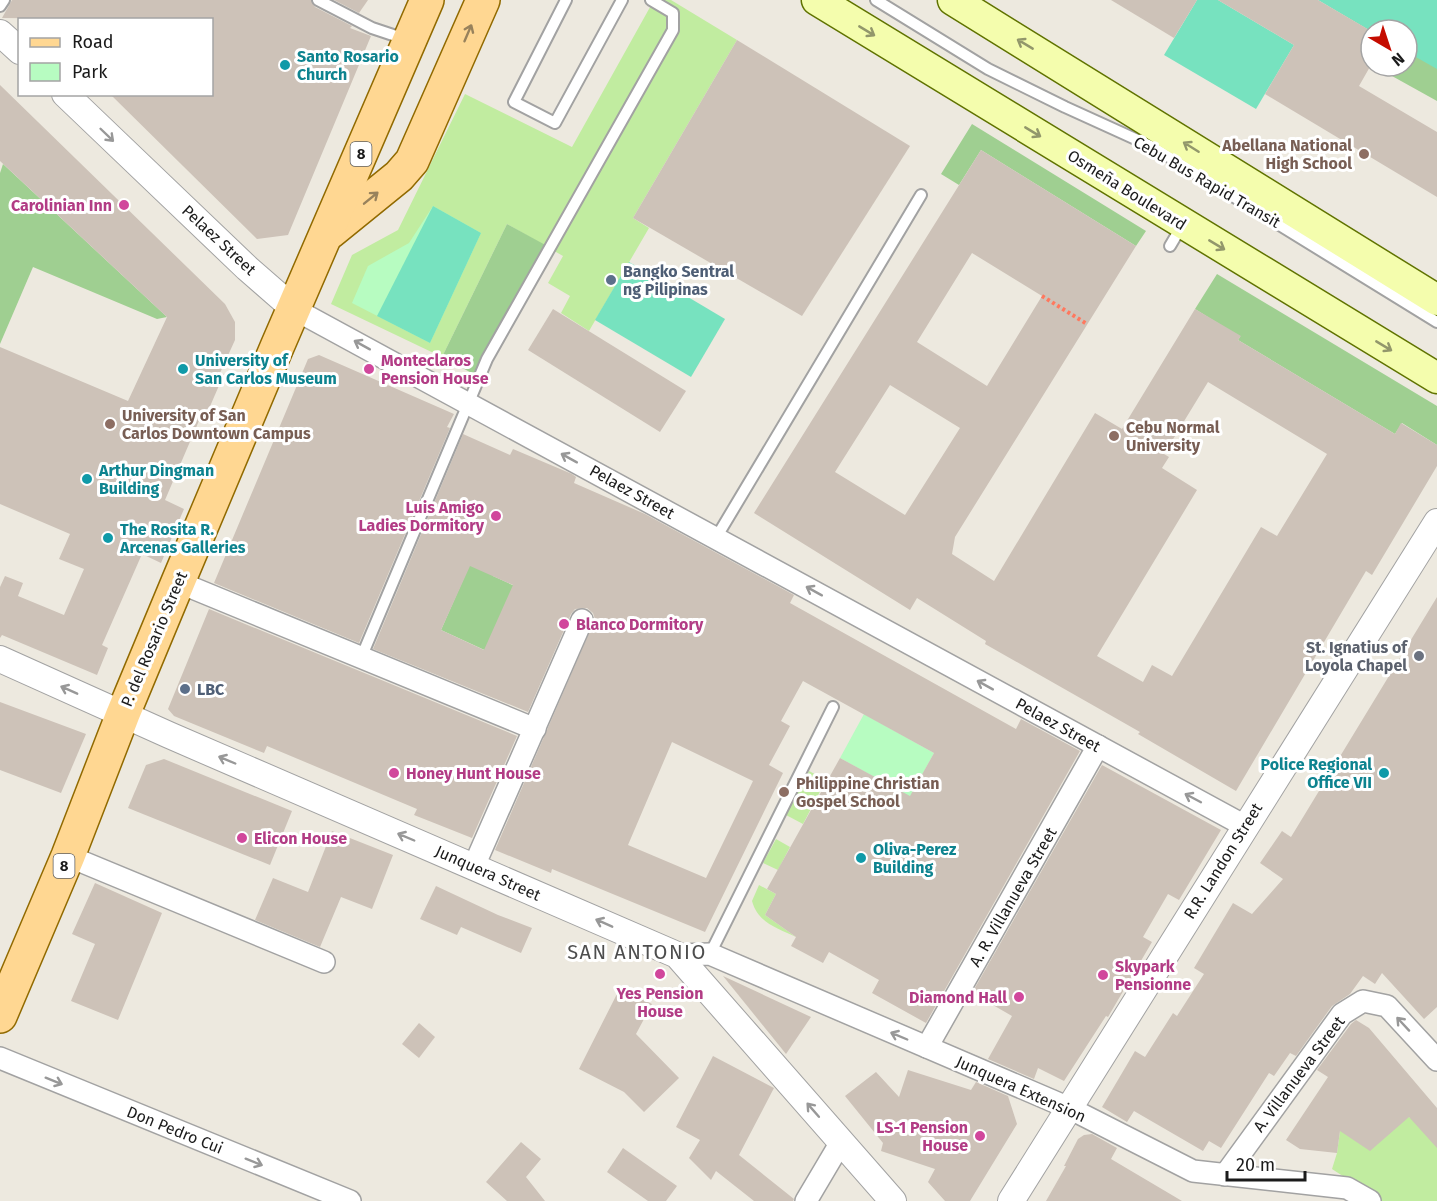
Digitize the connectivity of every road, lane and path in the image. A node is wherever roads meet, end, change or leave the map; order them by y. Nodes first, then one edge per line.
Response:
1 (4, 0) edge
2 (318, 0) edge
3 (427, 0) edge
4 (483, 0) edge
5 (566, 0) edge
6 (622, 0) edge
7 (651, 0) edge
8 (817, 0) edge
9 (876, 0) edge
10 (953, 0) edge
11 (0, 6) edge
12 (0, 33) edge
13 (410, 41) junction
14 (18, 49) edge
15 (67, 96) edge
16 (921, 195) dead end
17 (326, 235) junction
18 (1042, 296) dead end
19 (1437, 300) edge
20 (294, 309) junction
21 (1437, 322) edge
22 (1088, 324) dead end
23 (1437, 378) edge
24 (468, 403) junction
25 (1437, 522) edge
26 (716, 538) junction
27 (178, 582) junction
28 (582, 620) dead end
29 (362, 658) junction
30 (0, 659) edge
31 (833, 707) dead end
32 (123, 714) junction
33 (535, 729) junction
34 (1098, 746) junction
35 (1245, 826) junction
36 (68, 856) junction
37 (474, 867) junction
38 (710, 954) junction
39 (677, 955) junction
40 (324, 962) dead end
41 (0, 1016) edge
42 (927, 1047) junction
43 (0, 1058) edge
44 (1437, 1060) edge
45 (1069, 1108) junction
46 (841, 1142) junction
47 (1225, 1175) junction
48 (1339, 1195) edge
49 (350, 1201) edge
50 (806, 1201) edge
51 (893, 1201) edge
52 (1011, 1201) edge
53 (1370, 1201) edge

1 - 11 lane
2 - 13 lane
3 - 13 main road, P. del Rosario Street / 8
17 -> 4 main road
5 - 6 lane
7 - 24 lane
8 -> 23 main road, Osmeña Boulevard
9 - 21 lane, Cebu Bus Rapid Transit
19 -> 10 main road
12 - 14 street
13 - 17 main road, P. del Rosario Street / 8
15 -> 20 street, Pelaez Street
16 - 26 lane
17 - 20 main road, P. del Rosario Street / 8
18 - 22 path
24 -> 20 street, Pelaez Street
20 - 27 main road, P. del Rosario Street / 8
26 -> 24 street, Pelaez Street
24 - 29 lane
25 - 35 street, R.R. Landon Street
34 -> 26 street, Pelaez Street
27 - 29 street
27 - 32 main road, P. del Rosario Street / 8
28 - 33 street
29 - 33 street
32 -> 30 street, Junquera Street
31 - 38 lane
32 - 36 main road, P. del Rosario Street / 8
37 -> 32 street, Junquera Street
33 - 37 street
35 -> 34 street, Pelaez Street
34 - 42 street, A. R. Villanueva Street
35 - 45 street, R.R. Landon Street
36 - 40 street
36 - 41 main road, P. del Rosario Street / 8
39 -> 37 street, Junquera Street
38 - 39 street, Junquera Extension
42 -> 38 street, Junquera Extension
46 -> 39 street, Junquera Street
42 - 45 street, Junquera Extension
43 -> 49 street, Don Pedro Cui
44 -> 47 street, A. Villanueva Street
45 - 47 street, Junquera Extension
45 - 52 street, R.R. Landon Street
46 - 50 street
46 - 51 street, Junquera Street
47 - 48 street, Junquera Extension
48 - 53 street, Junquera Extension

